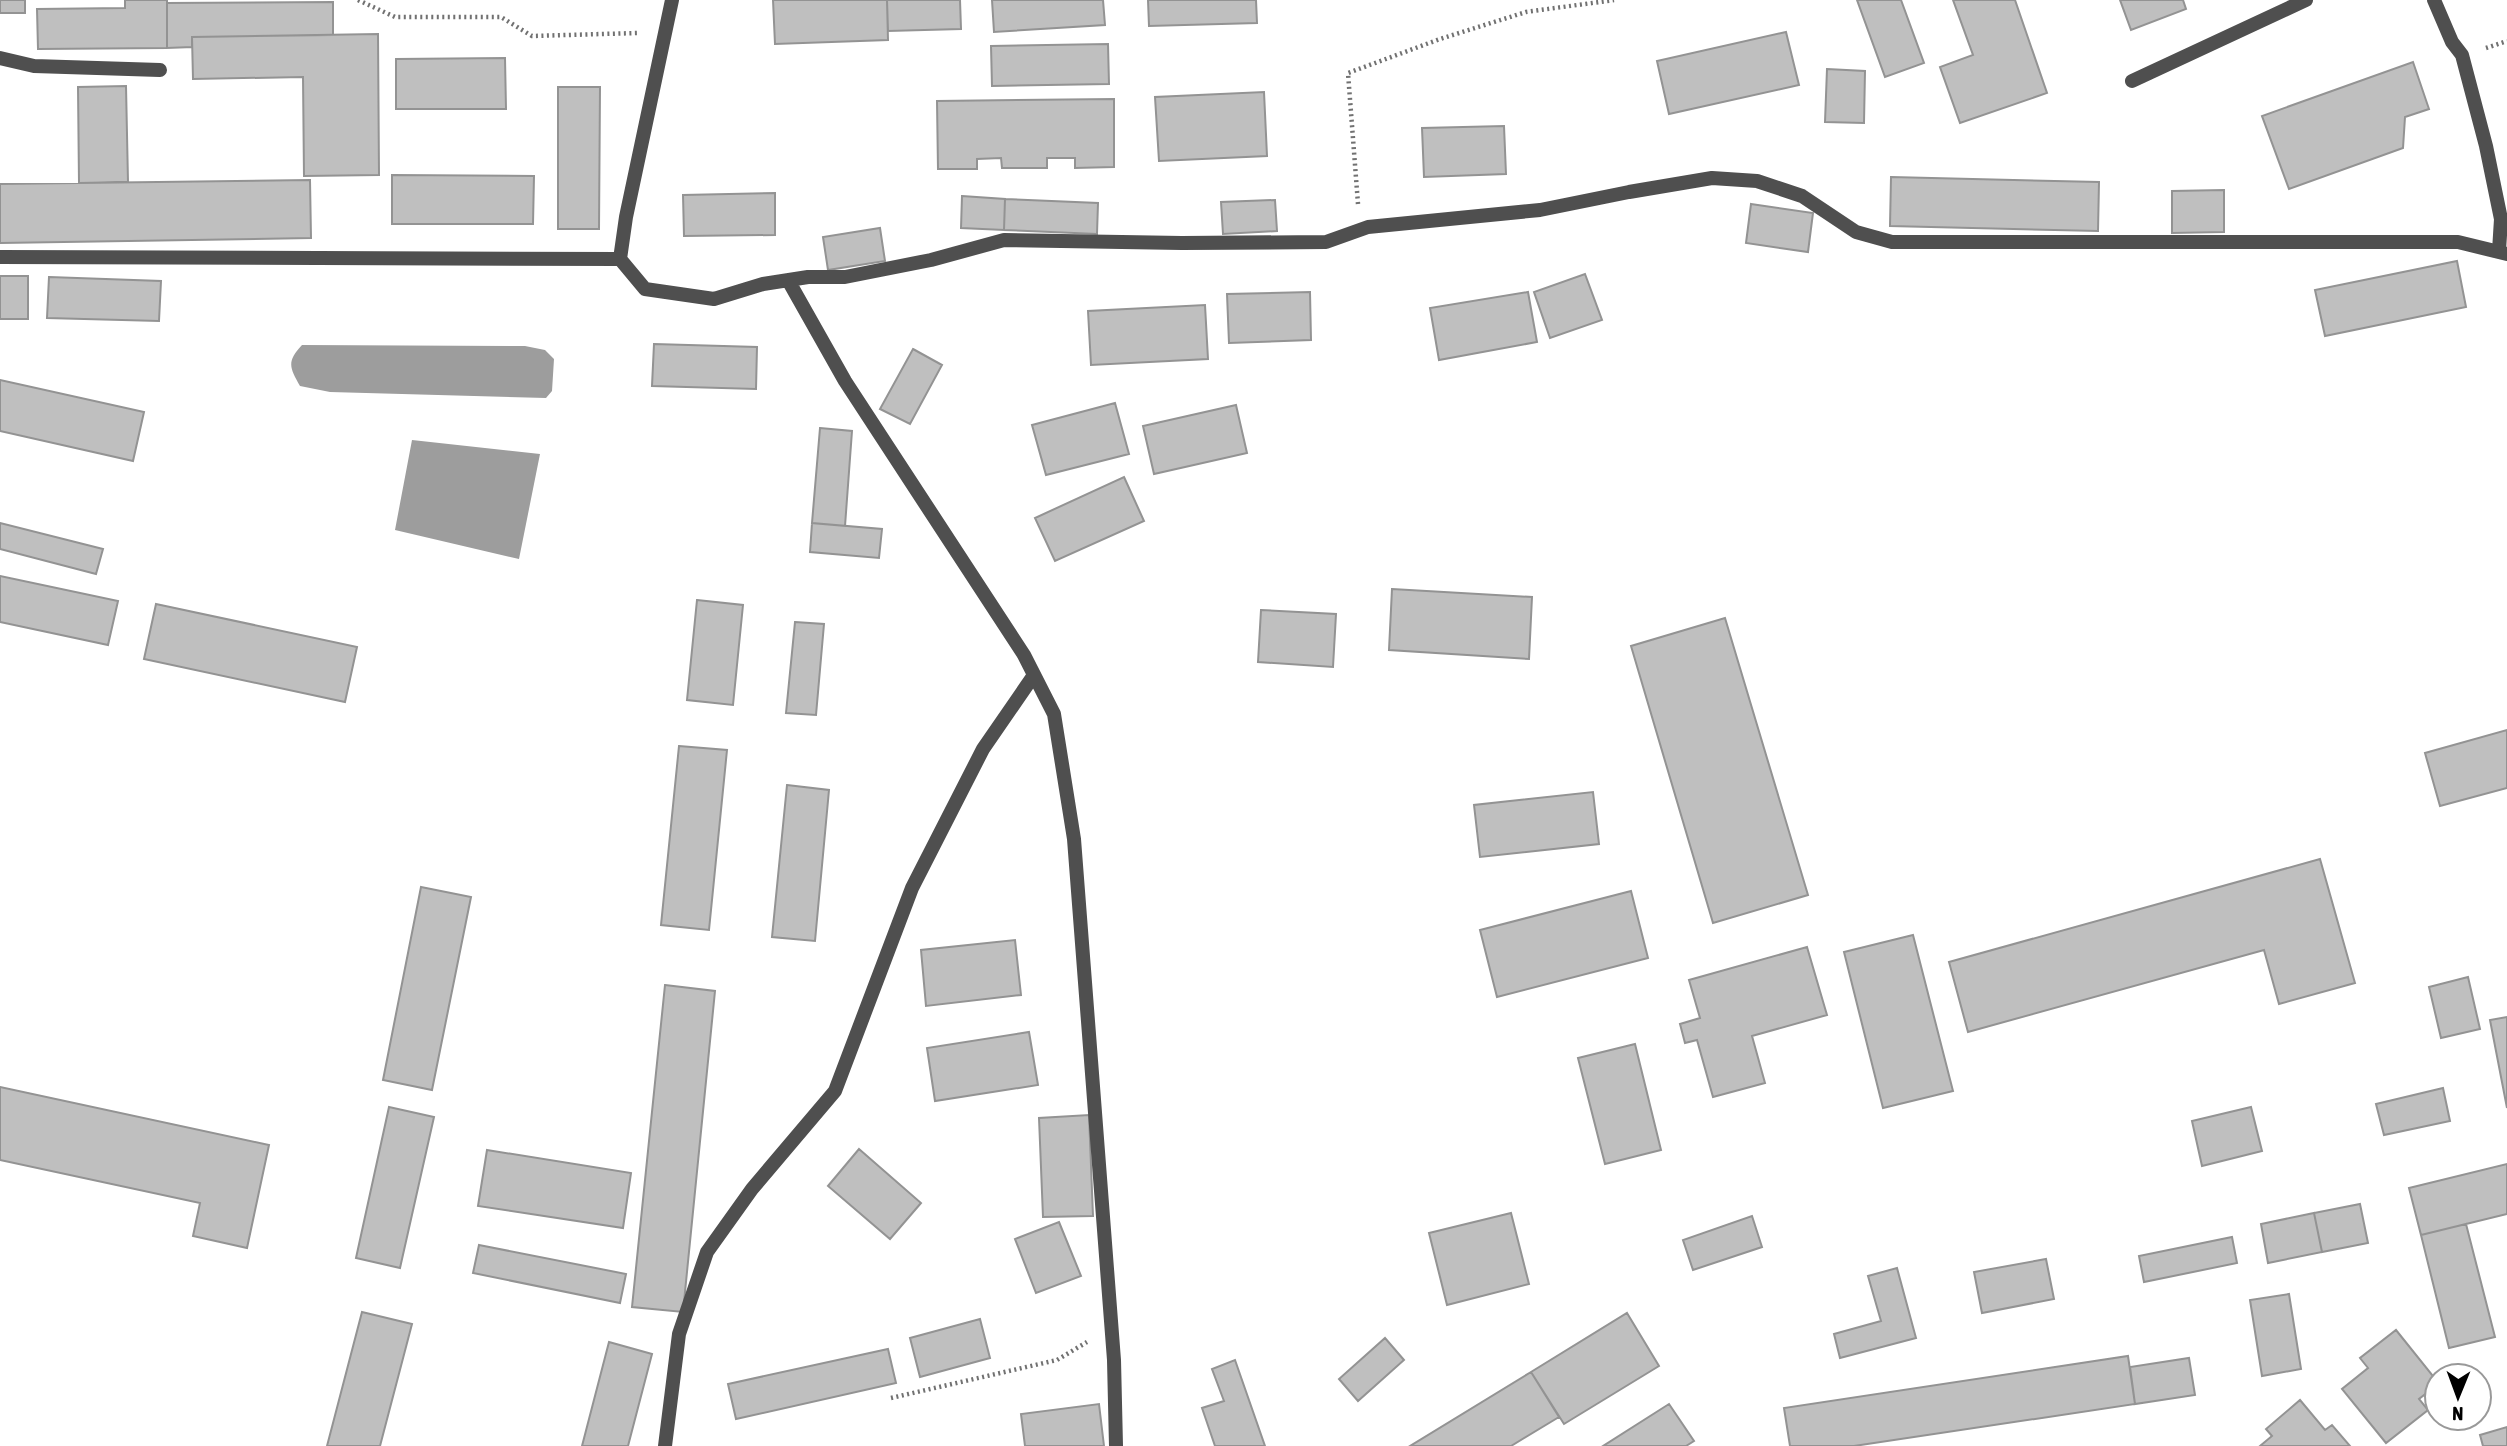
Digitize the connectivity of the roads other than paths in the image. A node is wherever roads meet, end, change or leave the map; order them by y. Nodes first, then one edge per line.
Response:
1 (671, 0) edge
2 (2306, 0) edge
3 (2434, 0) edge
4 (0, 58) edge
5 (160, 70) dead end
6 (2132, 80) dead end
7 (2503, 253) edge
8 (0, 257) edge
9 (620, 259) junction
10 (788, 280) junction
11 (1034, 675) junction
12 (665, 1446) edge
13 (1116, 1446) edge

1 - 9 street
2 - 6 street
3 - 7 street
4 - 5 street
7 - 10 street
8 - 9 street
9 - 10 street
10 - 11 street
11 - 12 street
11 - 13 street

